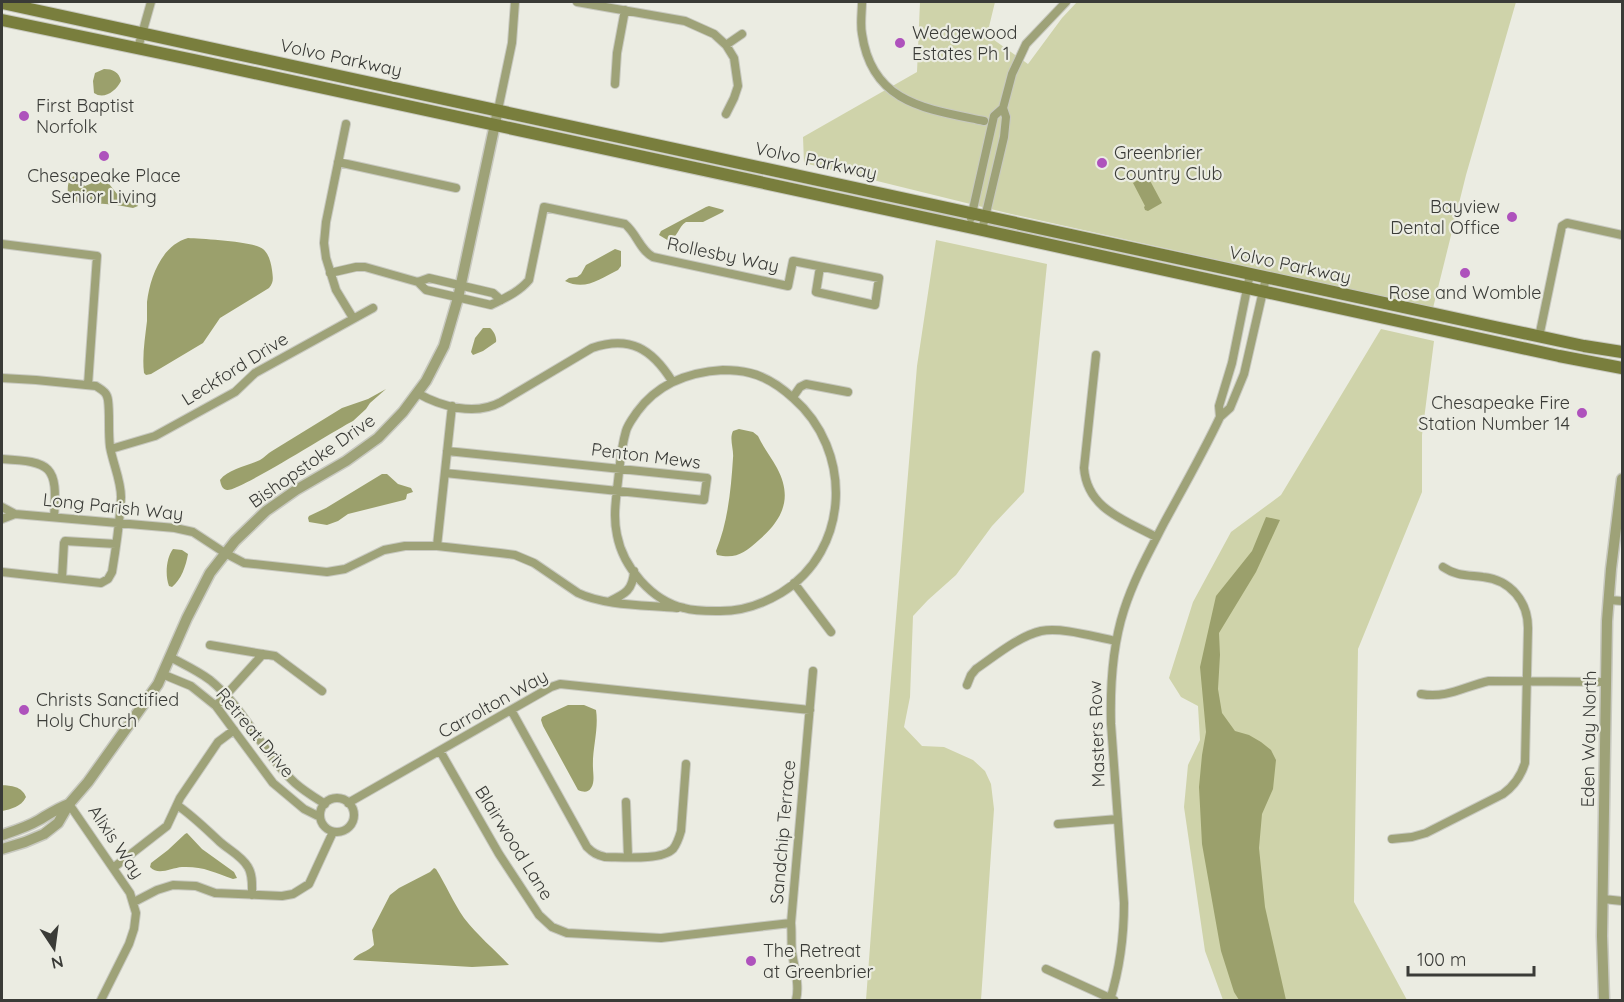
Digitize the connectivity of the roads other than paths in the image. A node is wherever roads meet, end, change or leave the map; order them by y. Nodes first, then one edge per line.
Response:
1 (151, 2) edge
2 (515, 2) edge
3 (577, 2) edge
4 (862, 2) edge
5 (1066, 2) edge
6 (2, 3) edge
7 (1057, 5) edge
8 (625, 10) junction
9 (2, 20) edge
10 (142, 33) junction
11 (742, 34) dead end
12 (726, 45) junction
13 (138, 48) junction
14 (615, 84) dead end
15 (1003, 108) junction
16 (498, 110) junction
17 (726, 114) dead end
18 (984, 120) dead end
19 (346, 124) dead end
20 (495, 125) junction
21 (338, 162) junction
22 (456, 188) dead end
23 (972, 213) junction
24 (985, 216) junction
25 (969, 227) junction
26 (982, 230) junction
27 (1623, 235) edge
28 (2, 244) edge
29 (820, 267) junction
30 (330, 273) junction
31 (1250, 274) junction
32 (1266, 278) junction
33 (418, 282) junction
34 (461, 286) junction
35 (1247, 288) junction
36 (1263, 292) junction
37 (458, 297) junction
38 (501, 300) junction
39 (373, 308) dead end
40 (353, 318) junction
41 (1539, 337) junction
42 (1623, 352) edge
43 (1096, 355) dead end
44 (1623, 368) edge
45 (2, 378) edge
46 (672, 381) junction
47 (88, 385) junction
48 (848, 392) dead end
49 (417, 393) junction
50 (793, 398) junction
51 (452, 406) junction
52 (1220, 417) junction
53 (111, 449) junction
54 (447, 451) junction
55 (2, 459) edge
56 (619, 469) junction
57 (445, 473) junction
58 (1623, 479) edge
59 (617, 491) junction
60 (2, 507) edge
61 (15, 514) junction
62 (54, 517) junction
63 (2, 519) edge
64 (119, 524) junction
65 (1156, 537) junction
66 (116, 544) junction
67 (437, 546) junction
68 (225, 553) junction
69 (1443, 567) dead end
70 (2, 572) edge
71 (634, 572) junction
72 (62, 578) junction
73 (794, 583) junction
74 (1609, 600) junction
75 (1623, 601) edge
76 (609, 602) junction
77 (683, 608) junction
78 (831, 632) dead end
79 (1116, 640) junction
80 (210, 645) dead end
81 (263, 654) junction
82 (170, 657) junction
83 (813, 671) dead end
84 (162, 674) junction
85 (1527, 681) junction
86 (1606, 682) junction
87 (967, 685) dead end
88 (322, 691) dead end
89 (1421, 694) dead end
90 (225, 696) junction
91 (216, 706) junction
92 (511, 710) junction
93 (810, 710) junction
94 (234, 730) junction
95 (440, 751) junction
96 (686, 764) dead end
97 (626, 802) dead end
98 (348, 803) junction
99 (69, 804) junction
100 (325, 804) junction
101 (177, 805) junction
102 (320, 817) junction
103 (1118, 819) junction
104 (1058, 824) dead end
105 (333, 832) junction
106 (2, 834) edge
107 (1392, 839) dead end
108 (2, 849) edge
109 (628, 857) junction
110 (113, 868) junction
111 (252, 895) junction
112 (1603, 899) junction
113 (1623, 901) edge
114 (134, 902) junction
115 (791, 923) junction
116 (1046, 969) dead end
117 (796, 998) edge
118 (101, 1000) edge
119 (1112, 1000) edge
120 (1604, 1000) edge

1 - 10 street
2 - 16 street
3 - 8 street
4 - 18 street
5 - 7 street
6 - 10 main road, Volvo Parkway
7 - 15 street
8 - 12 street
8 - 14 street
9 - 13 main road, Volvo Parkway
10 - 13 street
10 - 16 main road, Volvo Parkway
11 - 12 street
12 - 17 street
13 - 20 main road, Volvo Parkway
15 - 23 street
15 - 24 street
16 - 20 street, Bishopstoke Drive
16 - 23 main road, Volvo Parkway
19 - 21 street
20 - 25 main road, Volvo Parkway
20 - 34 street, Bishopstoke Drive
21 - 22 street
21 - 30 street
23 - 24 main road, Volvo Parkway
23 - 25 street
24 - 26 street
24 - 31 main road, Volvo Parkway
25 - 26 main road, Volvo Parkway
26 - 35 main road, Volvo Parkway
27 - 41 street
28 - 47 street
29 - 29 street, Rollesby Way
29 - 38 street, Rollesby Way
30 - 33 street
30 - 40 street
31 - 32 main road, Volvo Parkway
31 - 35 street, Masters Row
32 - 36 street, Masters Row
32 - 41 main road, Volvo Parkway
33 - 34 street
33 - 37 street
34 - 37 street, Bishopstoke Drive
34 - 38 street
35 - 36 main road, Volvo Parkway
35 - 52 street, Masters Row
36 - 44 main road, Volvo Parkway
36 - 52 street, Masters Row
37 - 38 street
37 - 49 street, Bishopstoke Drive
39 - 40 street, Leckford Drive
40 - 53 street, Leckford Drive
41 - 42 main road, Volvo Parkway
43 - 65 street
45 - 47 street
46 - 50 street, Long Parish Way
46 - 51 street
46 - 56 street, Long Parish Way
47 - 53 street
48 - 50 street
49 - 51 street
49 - 68 street, Bishopstoke Drive
50 - 73 street, Long Parish Way
51 - 54 street
52 - 65 street, Masters Row
53 - 64 street
54 - 56 street, Penton Mews
54 - 57 street
55 - 62 street
56 - 59 street, Long Parish Way
56 - 59 street, Penton Mews
57 - 59 street, Penton Mews
57 - 67 street
58 - 74 street, Eden Way North
59 - 71 street, Long Parish Way
60 - 61 street
61 - 62 street, Long Parish Way
61 - 63 street
62 - 64 street, Long Parish Way
64 - 66 street
64 - 68 street, Long Parish Way
65 - 79 street, Masters Row
66 - 72 street
66 - 72 street
67 - 68 street, Long Parish Way
67 - 76 street, Long Parish Way
68 - 82 street, Bishopstoke Drive
69 - 85 street
70 - 72 street
71 - 76 street
71 - 77 street, Long Parish Way
73 - 77 street, Long Parish Way
73 - 78 street
74 - 75 street
74 - 86 street, Eden Way North
76 - 77 street, Long Parish Way
79 - 87 street
79 - 103 street, Masters Row
80 - 81 street
81 - 88 street
81 - 90 street
82 - 84 street, Bishopstoke Drive
82 - 90 street, Retreat Drive
83 - 93 street, Sandchip Terrace
84 - 91 street, Retreat Drive
84 - 99 street, Bishopstoke Drive
85 - 86 street
85 - 89 street
85 - 107 street
86 - 112 street, Eden Way North
90 - 91 street
90 - 100 street, Retreat Drive
91 - 94 street, Retreat Drive
92 - 93 street, Carrolton Way
92 - 95 street, Carrolton Way
92 - 109 street
93 - 115 street, Sandchip Terrace
94 - 101 street
94 - 102 street, Retreat Drive
95 - 98 street, Carrolton Way
95 - 115 street, Blairwood Lane
96 - 109 street
97 - 109 street
98 - 100 street
98 - 105 street
99 - 106 street, Bishopstoke Drive
99 - 108 street, Bishopstoke Drive
99 - 110 street, Alixis Way
100 - 102 street
101 - 110 street
101 - 111 street
102 - 105 street
103 - 104 street
103 - 119 street, Masters Row
105 - 111 street
110 - 114 street, Alixis Way
111 - 114 street
112 - 113 street
112 - 120 street, Eden Way North
114 - 118 street, Alixis Way
115 - 117 street, Sandchip Terrace
116 - 119 street

